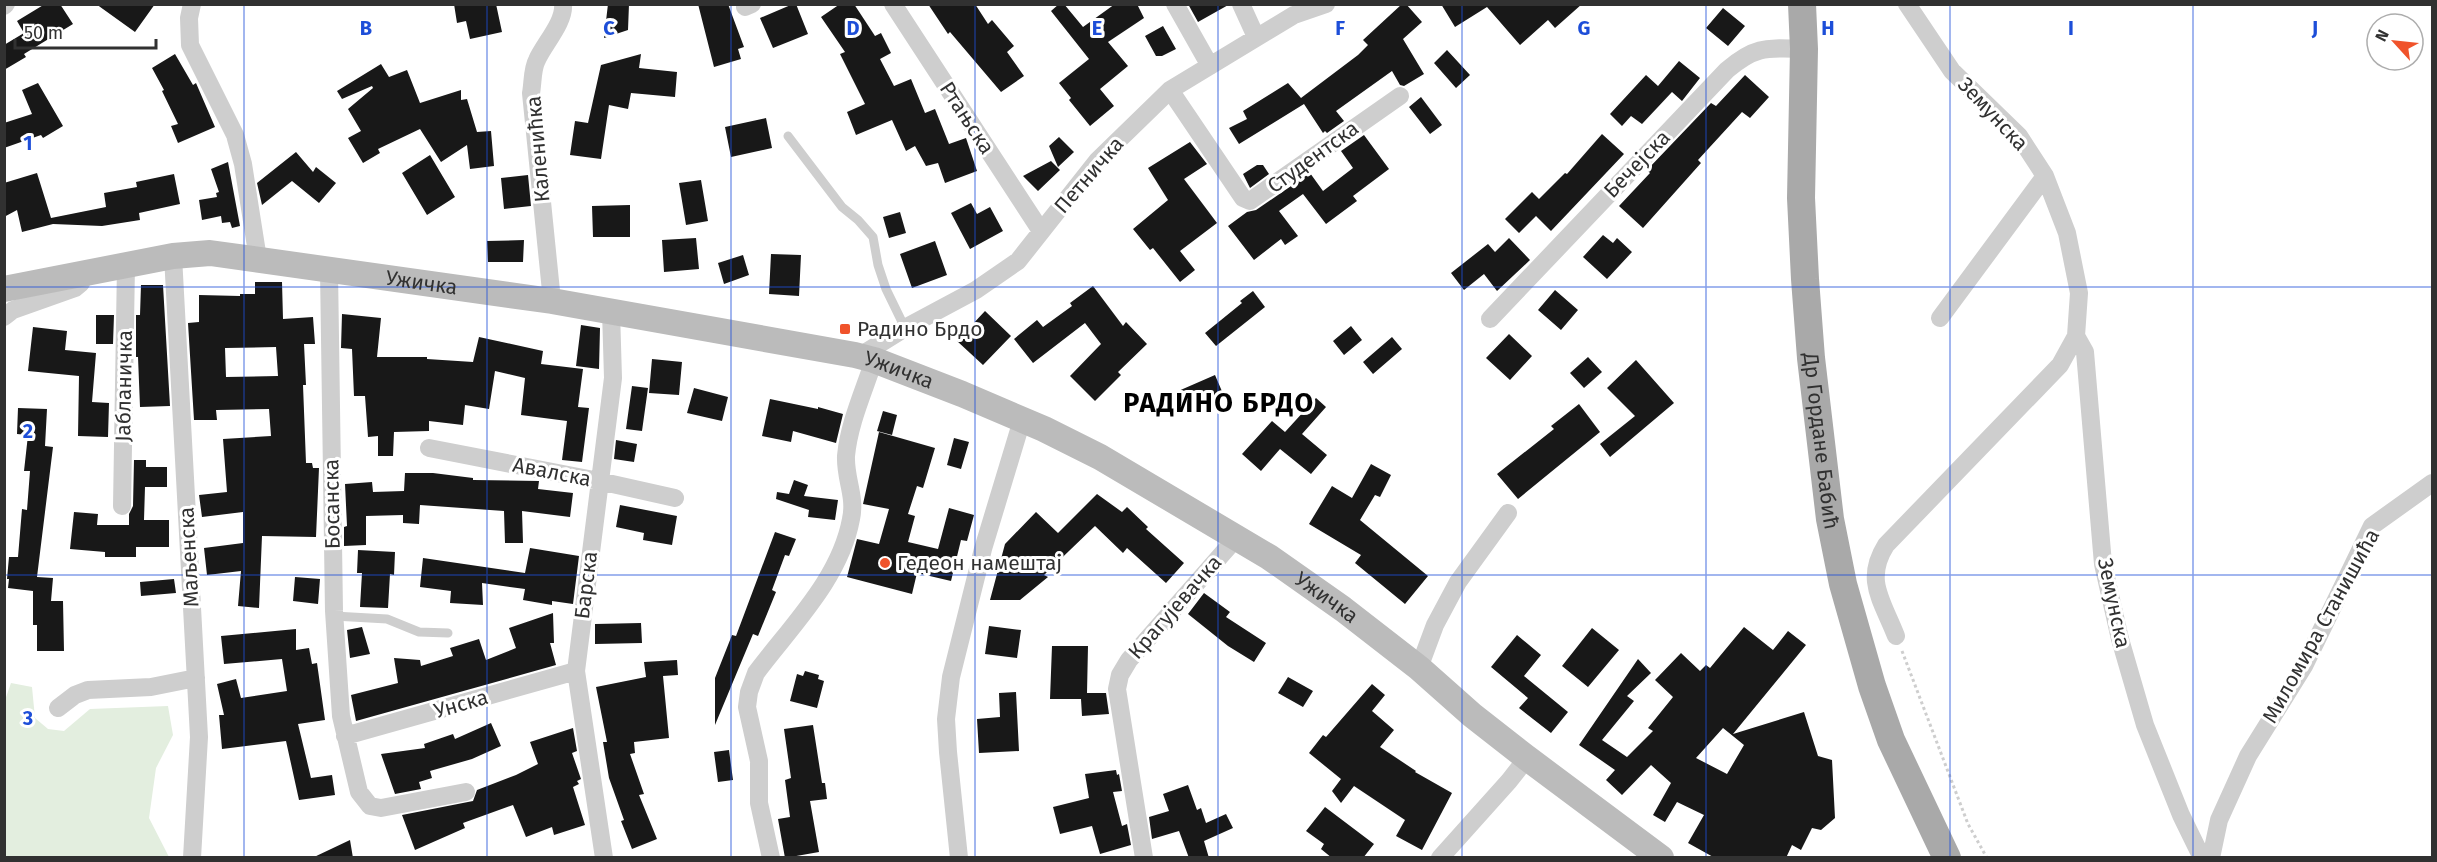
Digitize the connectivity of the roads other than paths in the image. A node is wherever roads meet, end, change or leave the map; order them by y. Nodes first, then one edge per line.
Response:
1 (192, 4) edge
2 (563, 4) edge
3 (893, 4) edge
4 (1174, 4) edge
5 (1241, 4) edge
6 (1326, 4) edge
7 (1802, 4) edge
8 (1907, 4) edge
9 (1256, 37) junction
10 (1804, 49) junction
11 (1210, 66) junction
12 (1170, 90) junction
13 (1400, 96) dead end
14 (788, 136) dead end
15 (2045, 176) junction
16 (1041, 231) junction
17 (173, 256) junction
18 (258, 259) junction
19 (126, 265) junction
20 (329, 270) junction
21 (85, 273) junction
22 (4, 289) edge
23 (552, 301) junction
24 (611, 311) junction
25 (4, 317) edge
26 (1940, 318) dead end
27 (1490, 319) dead end
28 (905, 328) junction
29 (2076, 336) junction
30 (867, 358) junction
31 (1022, 420) junction
32 (429, 448) dead end
33 (599, 481) junction
34 (2433, 483) edge
35 (675, 498) dead end
36 (122, 506) dead end
37 (1508, 513) dead end
38 (1237, 537) junction
39 (334, 616) junction
40 (448, 633) dead end
41 (1896, 636) road end
42 (1419, 668) junction
43 (576, 671) junction
44 (196, 678) junction
45 (58, 708) dead end
46 (345, 736) junction
47 (1527, 758) junction
48 (466, 792) dead end
49 (1943, 853) edge
50 (192, 858) edge
51 (604, 858) edge
52 (771, 858) edge
53 (959, 858) edge
54 (1144, 858) edge
55 (1440, 858) edge
56 (1661, 858) edge
57 (2202, 858) edge
58 (2211, 858) edge

1 - 18 street
2 - 23 street, Каленићка
3 - 16 street, Ртањска
4 - 11 street
5 - 9 street
6 - 9 street, Петничка
7 - 10 main road, Др Гордане Бабић
8 - 15 street, Земунска
9 - 11 street, Петничка
10 - 27 street, Бечејска
10 - 49 main road, Др Гордане Бабић
11 - 12 street, Петничка
12 - 13 street, Студентска
12 - 16 street, Петничка
14 - 28 lane
15 - 26 street
15 - 29 street, Земунска
16 - 28 street, Петничка
17 - 18 main road, Ужичка
17 - 19 main road, Ужичка
17 - 44 street, Маљенска
18 - 20 main road, Ужичка
19 - 21 main road, Ужичка
19 - 36 street, Јабланичка
20 - 23 main road, Ужичка
20 - 39 street, Босанска
21 - 22 main road, Ужичка
21 - 25 street
23 - 24 main road, Ужичка
24 - 30 main road, Ужичка
24 - 33 street, Барска
28 - 30 street, Петничка
29 - 41 street, Земунска
29 - 57 street, Земунска
30 - 31 main road, Ужичка
30 - 52 street
31 - 38 main road, Ужичка
31 - 53 street
32 - 33 street, Авалска
33 - 35 street, Авалска
33 - 43 street, Барска
34 - 58 street, Миломира Станишића
37 - 42 street
38 - 42 main road, Ужичка
38 - 54 street, Крагујевачка
39 - 40 lane
39 - 46 street, Босанска
42 - 47 main road, Ужичка
43 - 46 street, Унска
43 - 51 street, Барска
44 - 45 street
44 - 50 street, Маљенска
46 - 48 street, Босанска
47 - 55 street
47 - 56 main road, Ужичка

